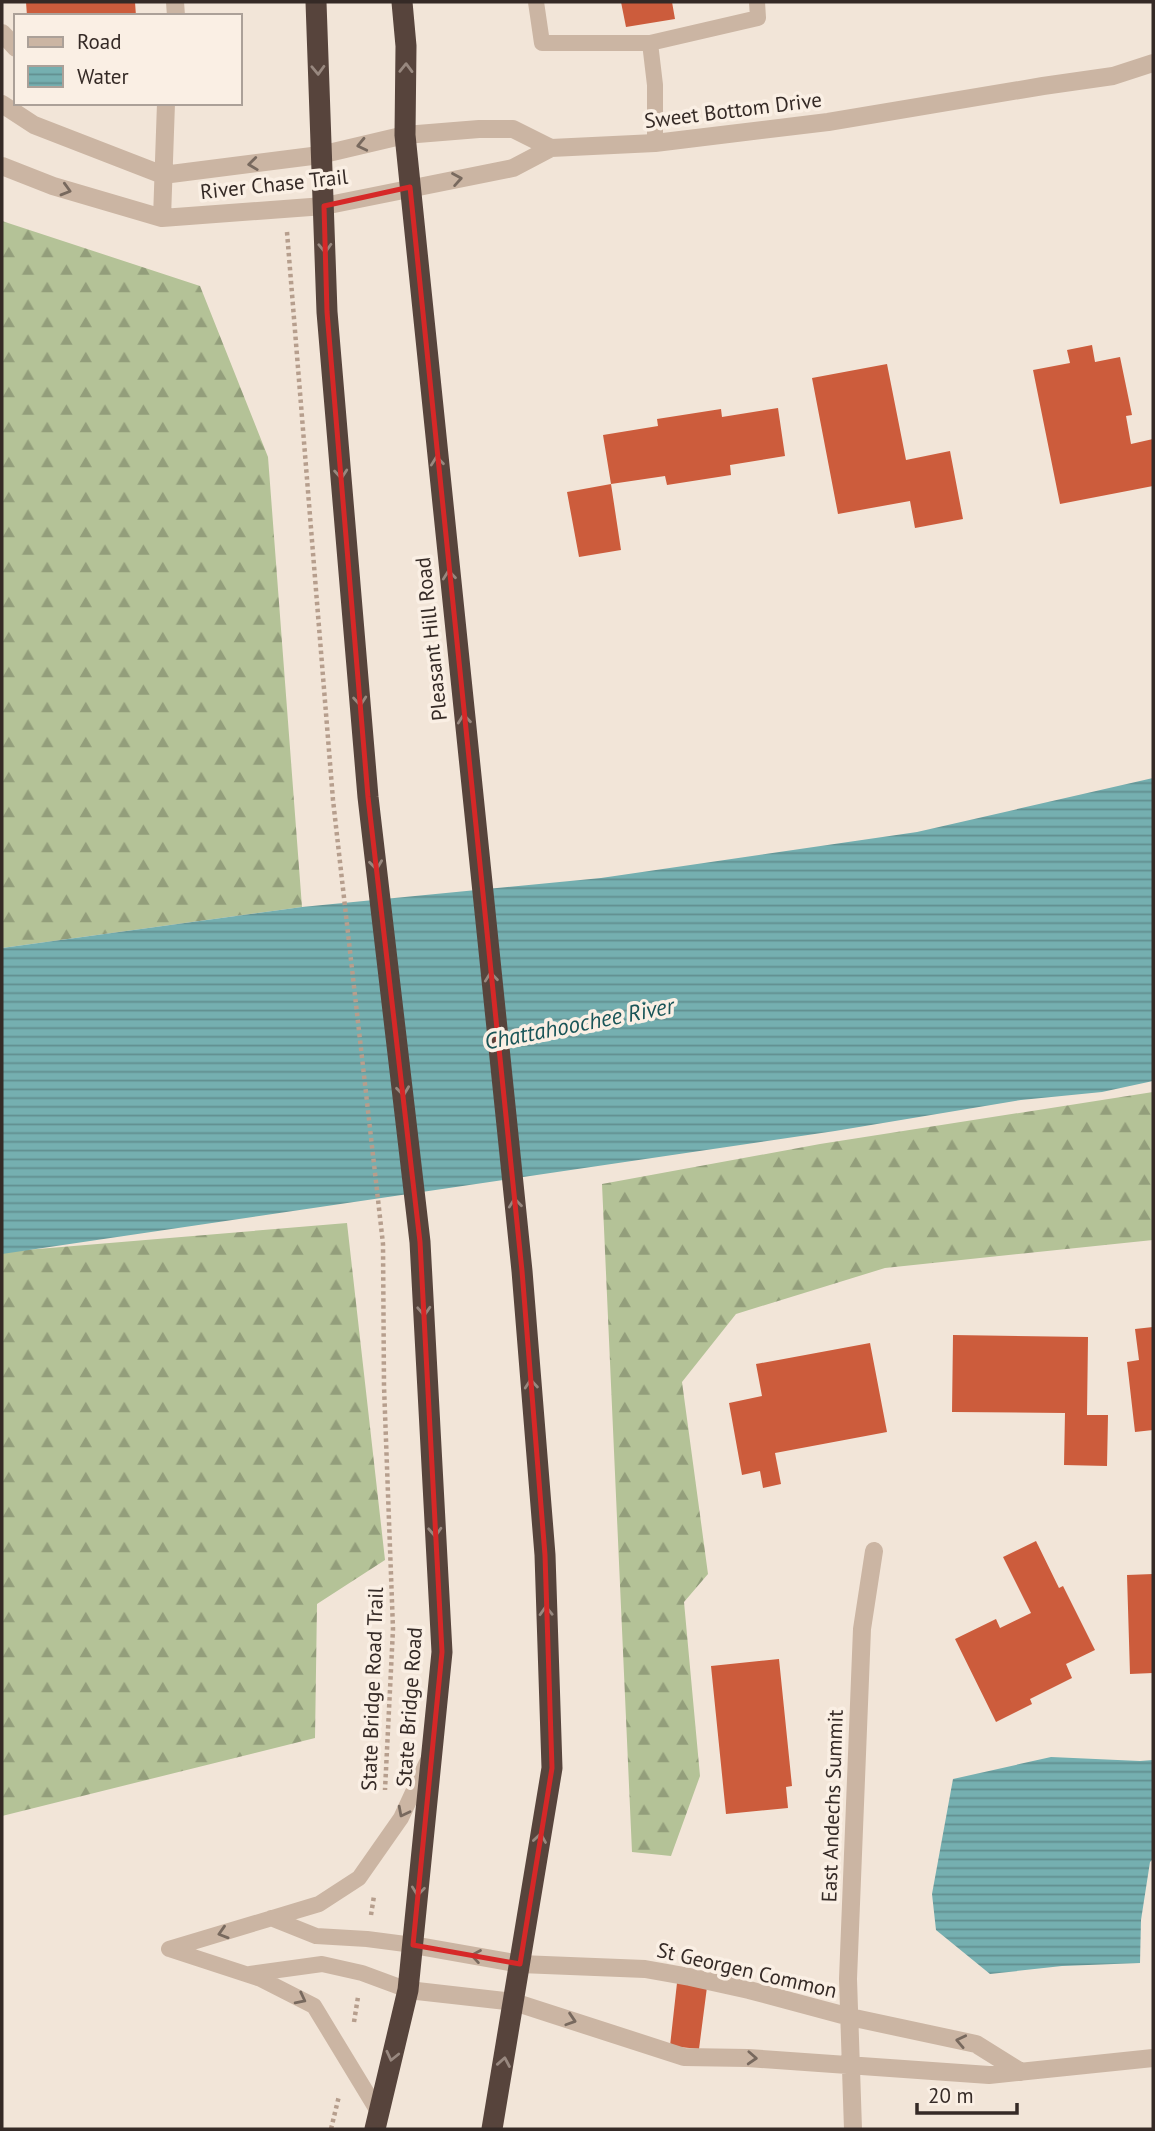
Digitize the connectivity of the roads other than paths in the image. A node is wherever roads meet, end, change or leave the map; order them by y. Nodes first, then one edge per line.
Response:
1 (316, 2) edge
2 (402, 2) edge
3 (536, 2) edge
4 (757, 2) edge
5 (2, 33) edge
6 (650, 43) junction
7 (14, 46) edge
8 (1153, 63) edge
9 (2, 104) edge
10 (166, 105) edge
11 (405, 135) junction
12 (654, 143) junction
13 (551, 148) junction
14 (320, 155) junction
15 (2, 166) edge
16 (163, 175) junction
17 (410, 187) junction
18 (324, 206) junction
19 (162, 218) junction
20 (874, 1552) dead end
21 (432, 1750) junction
22 (271, 1918) junction
23 (412, 1945) junction
24 (520, 1964) junction
25 (247, 1975) junction
26 (408, 1990) junction
27 (514, 2002) junction
28 (850, 2017) junction
29 (1153, 2058) edge
30 (852, 2064) junction
31 (1021, 2072) junction
32 (377, 2121) edge
33 (492, 2129) edge
34 (853, 2129) edge

1 -> 14 highway
11 -> 2 highway, Pleasant Hill Road
3 - 6 lane
4 - 6 lane
5 - 7 street
6 - 12 lane
8 - 12 street, Sweet Bottom Drive
9 - 16 street, River Chase Trail
10 - 16 street
11 - 13 street, Sweet Bottom Drive
11 -> 14 street, Sweet Bottom Drive
11 - 17 highway, Pleasant Hill Road
12 - 13 street, Sweet Bottom Drive
17 -> 13 street, River Chase Trail
14 -> 16 street, River Chase Trail
14 - 18 highway
15 -> 19 street, River Chase Trail
16 - 19 street
17 - 18 street, River Chase Trail
24 -> 17 highway, Pleasant Hill Road
18 - 19 street, River Chase Trail
18 -> 21 highway, State Bridge Road
20 - 28 street, East Andechs Summit
21 -> 22 lane
21 -> 23 highway, State Bridge Road
22 - 23 lane
22 -> 25 lane
24 -> 23 street, St Georgen Common
23 - 26 highway, State Bridge Road
24 - 27 highway
24 - 28 street, St Georgen Common
25 - 26 lane
25 -> 32 lane
26 - 27 street
26 -> 32 highway, State Bridge Road
27 -> 30 street
33 -> 27 highway
28 - 30 street, East Andechs Summit
31 -> 28 street, St Georgen Common
29 - 31 street
30 - 31 street
30 - 34 street, East Andechs Summit

